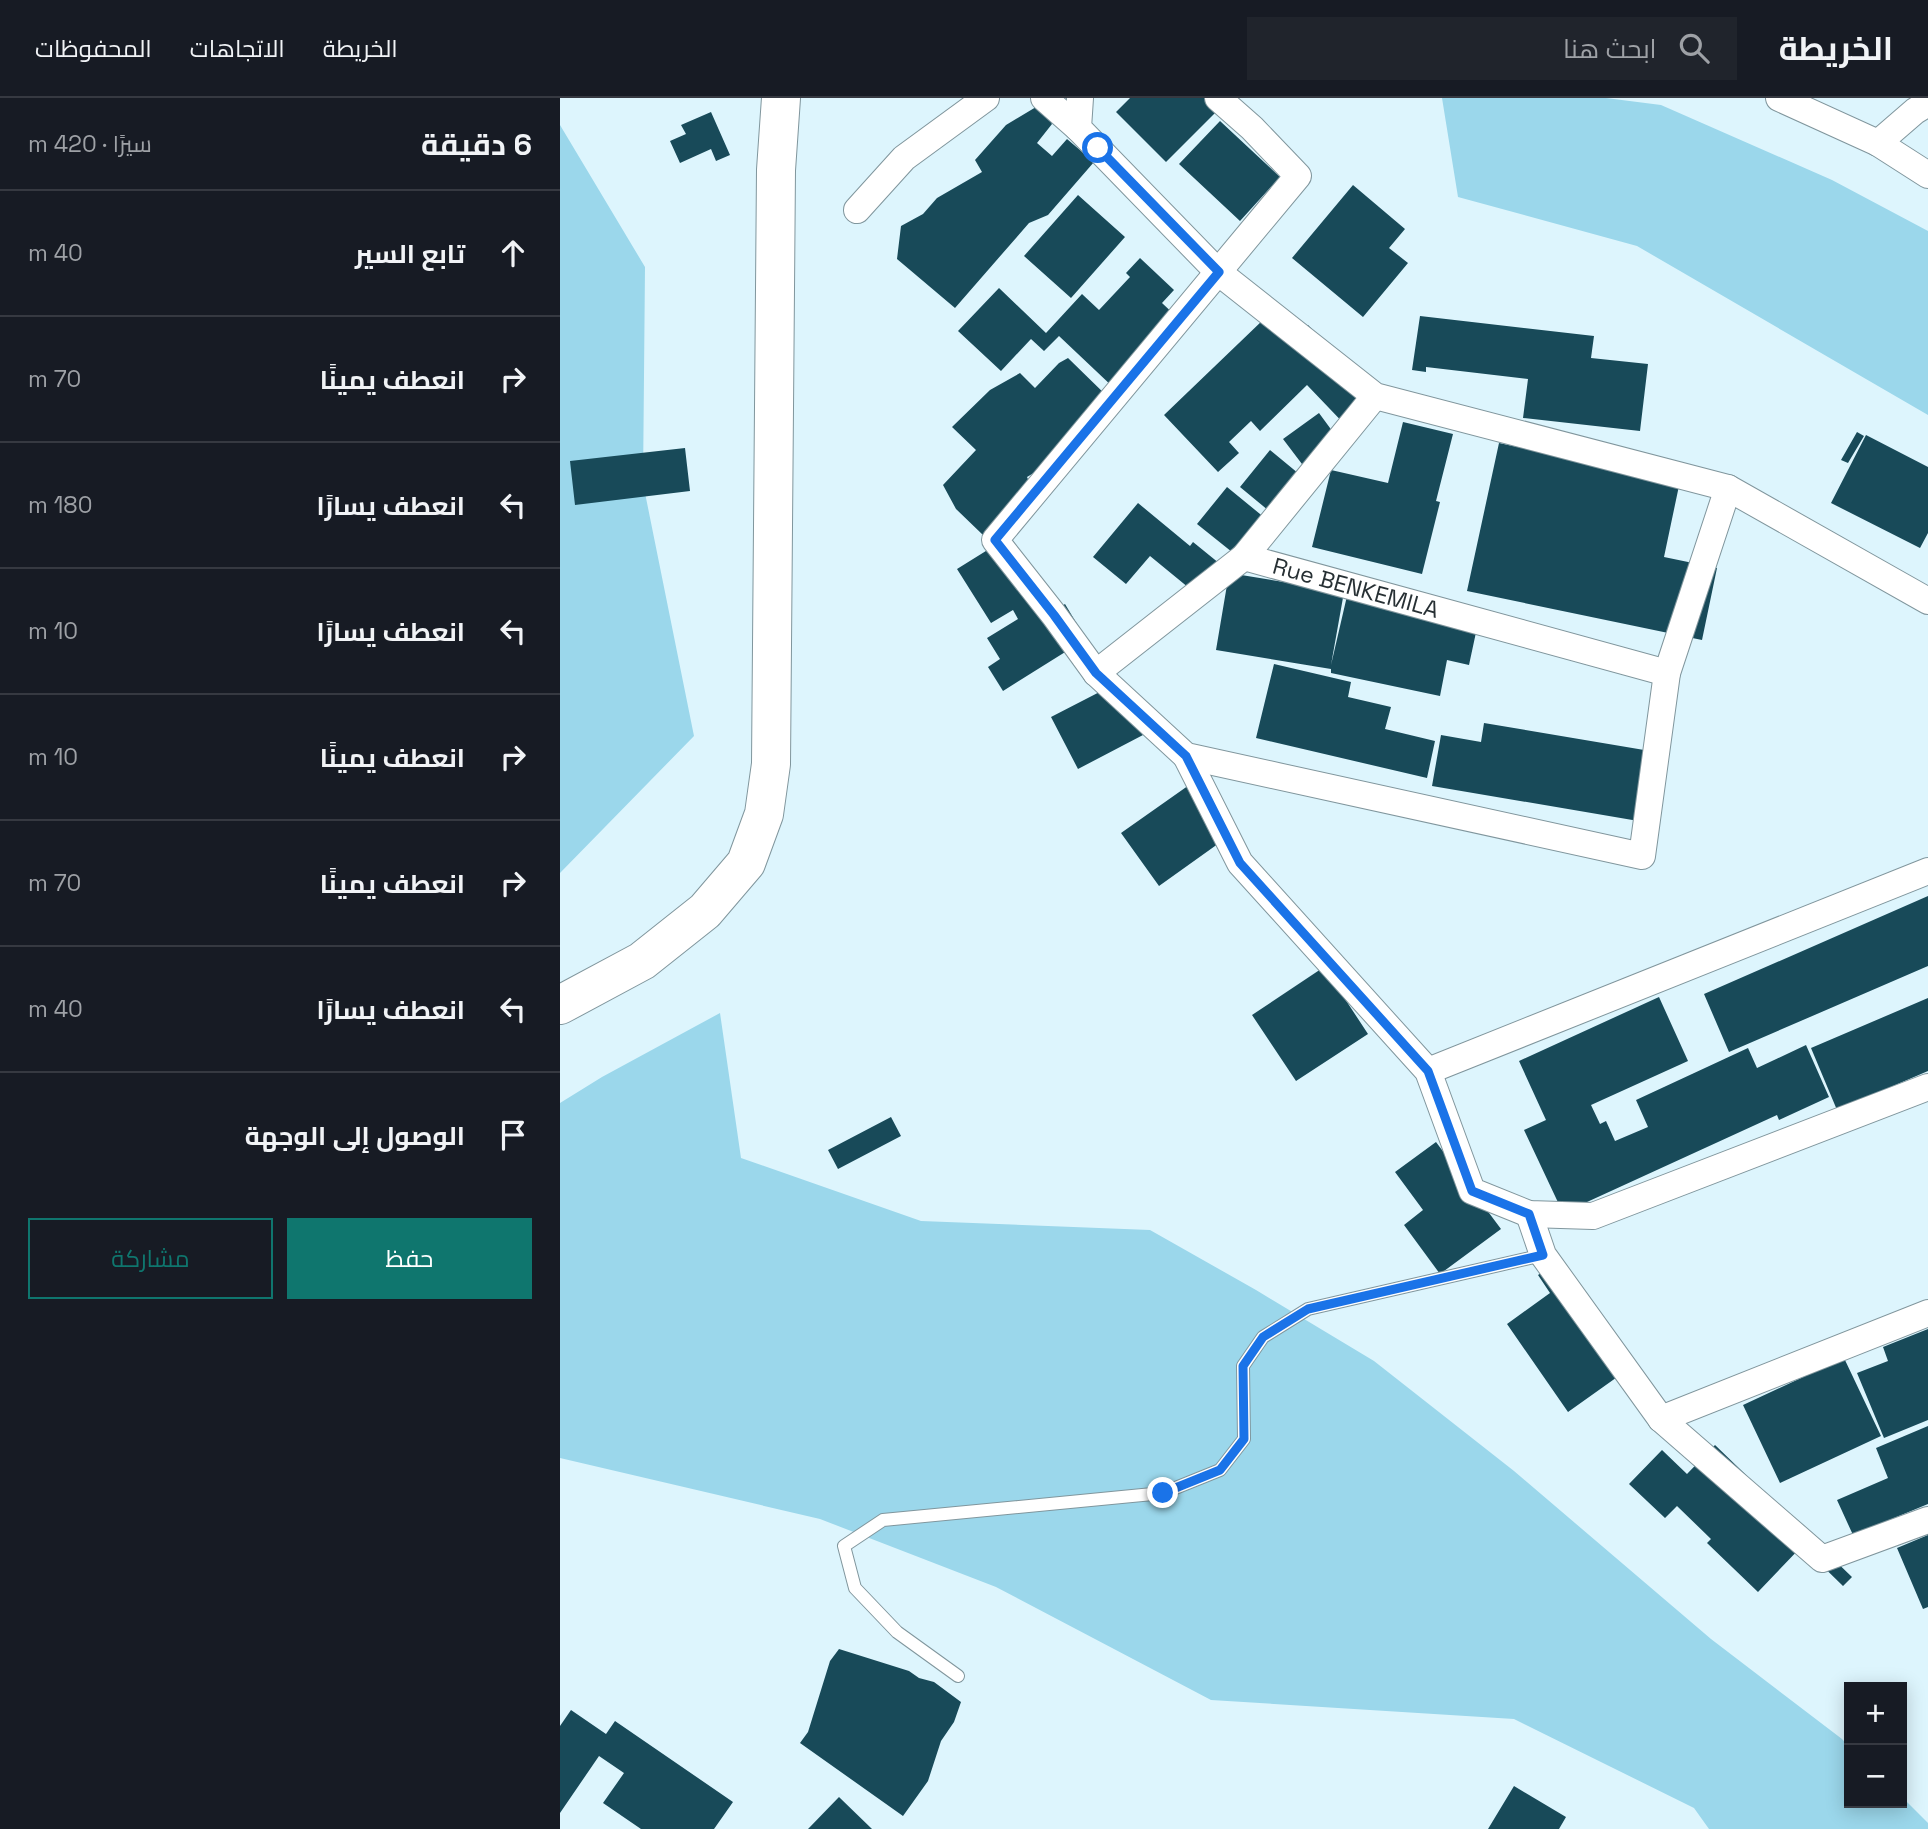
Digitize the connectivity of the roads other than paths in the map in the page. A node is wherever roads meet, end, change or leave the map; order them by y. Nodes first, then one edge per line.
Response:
1 (781, 98) edge
2 (986, 98) edge
3 (1044, 98) edge
4 (1080, 98) edge
5 (1218, 98) edge
6 (1779, 98) edge
7 (1928, 103) edge
8 (1078, 128) junction
9 (1878, 143) junction
10 (1928, 176) edge
11 (857, 210) dead end
12 (1219, 272) junction
13 (1375, 396) junction
14 (1728, 488) junction
15 (1244, 557) junction
16 (1928, 601) edge
17 (1096, 673) junction
18 (1667, 673) junction
19 (1186, 756) junction
20 (1928, 871) edge
21 (560, 1005) edge
22 (1428, 1071) junction
23 (1928, 1087) edge
24 (1529, 1214) junction
25 (1543, 1255) junction
26 (1928, 1313) edge
27 (1661, 1419) junction
28 (1928, 1520) edge
29 (958, 1676) dead end

1 - 21 main road
2 - 11 street
3 - 8 street
4 - 8 street
5 - 12 street
6 - 9 street
7 - 9 street
8 - 12 street
9 - 10 street
12 - 13 street
12 - 17 street
13 - 14 street
13 - 15 street, Rue BENKEMILA
14 - 16 street
14 - 18 street
15 - 17 street
15 - 18 street, Rue BENKEMILA
17 - 19 street
18 - 19 street
19 - 22 street
20 - 22 street
22 - 24 street
23 - 24 street
24 - 25 street
25 - 27 street
25 - 29 lane
26 - 27 street
27 - 28 street

